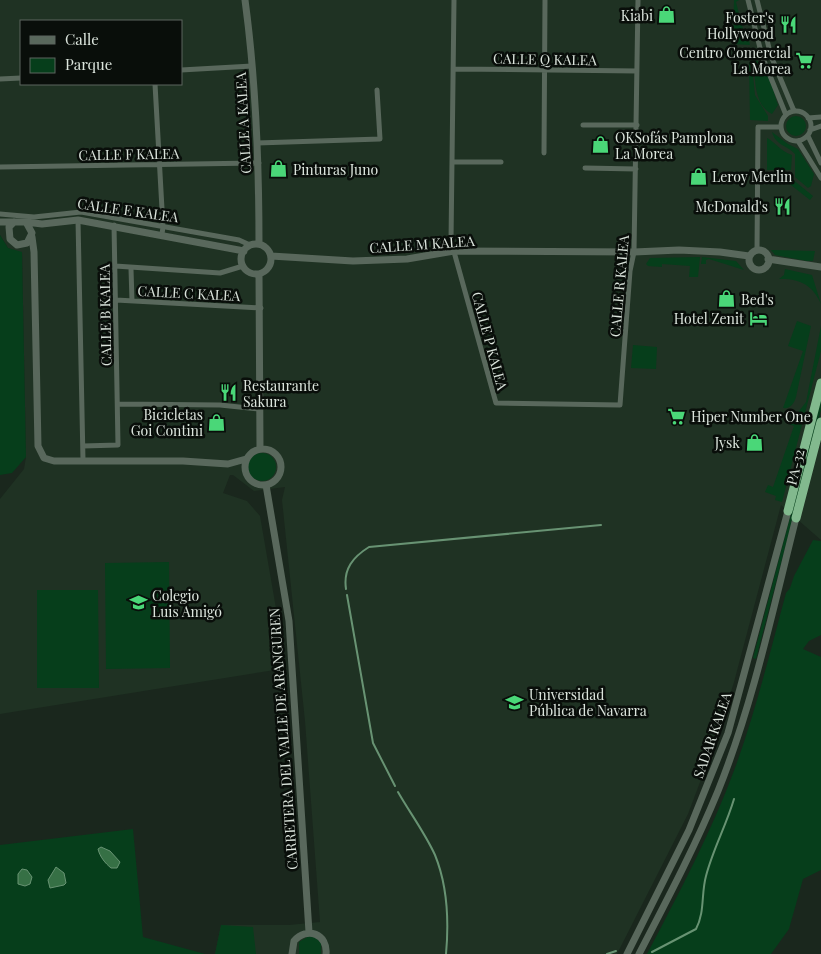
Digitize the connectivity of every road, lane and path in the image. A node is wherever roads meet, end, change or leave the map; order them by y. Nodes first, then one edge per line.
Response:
1 (245, 0) edge
2 (454, 0) edge
3 (545, 0) edge
4 (638, 0) edge
5 (748, 0) edge
6 (756, 0) edge
7 (252, 66) junction
8 (453, 69) junction
9 (182, 70) edge
10 (544, 70) junction
11 (637, 71) junction
12 (20, 78) edge
13 (0, 79) edge
14 (155, 85) edge
15 (377, 90) dead end
16 (794, 111) junction
17 (786, 115) junction
18 (821, 117) edge
19 (808, 118) junction
20 (583, 125) dead end
21 (637, 125) junction
22 (821, 126) edge
23 (781, 127) junction
24 (810, 130) junction
25 (808, 136) junction
26 (798, 141) junction
27 (258, 143) junction
28 (544, 152) dead end
29 (259, 162) junction
30 (452, 162) junction
31 (501, 162) dead end
32 (821, 164) edge
33 (160, 166) junction
34 (0, 168) edge
35 (584, 168) dead end
36 (636, 169) junction
37 (821, 178) edge
38 (0, 214) edge
39 (78, 220) junction
40 (0, 222) edge
41 (14, 222) junction
42 (26, 222) junction
43 (42, 224) junction
44 (114, 225) junction
45 (162, 230) junction
46 (8, 232) junction
47 (32, 235) junction
48 (258, 244) junction
49 (22, 245) junction
50 (250, 245) junction
51 (757, 250) junction
52 (244, 251) junction
53 (454, 251) junction
54 (634, 252) junction
55 (271, 256) junction
56 (749, 256) junction
57 (768, 259) junction
58 (34, 264) junction
59 (115, 266) junction
60 (243, 266) junction
61 (821, 267) edge
62 (131, 269) junction
63 (259, 274) junction
64 (116, 300) junction
65 (132, 301) junction
66 (261, 308) junction
67 (821, 383) edge
68 (118, 404) junction
69 (620, 405) joint
70 (259, 409) junction
71 (821, 422) edge
72 (83, 446) junction
73 (260, 449) junction
74 (83, 460) junction
75 (246, 460) junction
76 (228, 464) junction
77 (245, 473) junction
78 (266, 486) junction
79 (788, 511) joint
80 (796, 518) joint
81 (749, 660) junction
82 (759, 663) junction
83 (308, 932) junction
84 (292, 954) edge
85 (326, 954) edge
86 (626, 954) edge
87 (639, 954) edge

1 - 7 street, CALLE A KALEA
2 - 8 street, CALLE P KALEA
3 - 10 street
4 - 11 street, CALLE R KALEA
5 - 17 street
6 - 16 street
7 - 9 street
7 - 27 street, CALLE A KALEA
8 - 10 street, CALLE Q KALEA
8 - 30 street, CALLE P KALEA
10 - 11 street, CALLE Q KALEA
10 - 28 street
11 - 21 street, CALLE R KALEA
12 - 13 street
14 - 33 street
15 - 27 street
16 - 17 street
16 - 19 street
17 - 23 street
18 - 19 street
19 - 24 street
20 - 21 street
21 - 36 street, CALLE R KALEA
22 - 24 street
23 - 26 street
23 - 51 street
24 - 25 street
25 - 26 street
25 - 32 street
26 - 37 street
27 - 29 street, CALLE A KALEA
29 - 33 street, CALLE F KALEA
29 - 48 street, CALLE A KALEA
30 - 31 street
30 - 53 street, CALLE P KALEA
33 - 34 street, CALLE F KALEA
33 - 45 street
35 - 36 street
36 - 54 street, CALLE R KALEA
38 - 45 street, CALLE E KALEA
39 - 43 street
39 - 44 street
39 - 72 street, CALLE E KALEA
40 - 41 street
40 - 46 street
41 - 42 street
41 - 46 street
42 - 43 street
42 - 47 street
43 - 47 street
44 - 45 street
44 - 59 street, CALLE B KALEA
45 - 50 street, CALLE E KALEA
45 - 52 street
46 - 49 street
47 - 49 street
47 - 58 street
48 - 50 street
48 - 55 street
49 - 58 street
50 - 52 street
51 - 56 street
51 - 57 street
52 - 60 street
53 - 54 street, CALLE M KALEA
53 - 55 street, CALLE M KALEA
53 - 69 street, CALLE P KALEA
54 - 56 street, CALLE M KALEA
54 - 69 street, CALLE R KALEA
55 - 63 street
56 - 57 street
57 - 61 street
58 - 74 street
59 - 62 street
59 - 64 street, CALLE B KALEA
60 - 62 street
60 - 63 street
62 - 65 street
63 - 66 street
64 - 65 street, CALLE C KALEA
64 - 68 street, CALLE B KALEA
65 - 66 street, CALLE C KALEA
66 - 70 street
67 - 79 highway, PA-32
68 - 70 street
68 - 72 street, CALLE B KALEA
70 - 73 street
71 - 80 highway, PA-32 / PA-32
72 - 74 street, CALLE E KALEA
73 - 75 street
73 - 78 street
74 - 76 street
75 - 76 street
75 - 77 street
76 - 77 street
77 - 78 street
78 - 83 street, CARRETERA DEL VALLE DE ARANGUREN
79 - 81 street, SADAR KALEA
80 - 82 street, SADAR KALEA
81 - 82 street
81 - 86 street, SADAR KALEA
82 - 87 street, SADAR KALEA
83 - 84 street
83 - 85 street

